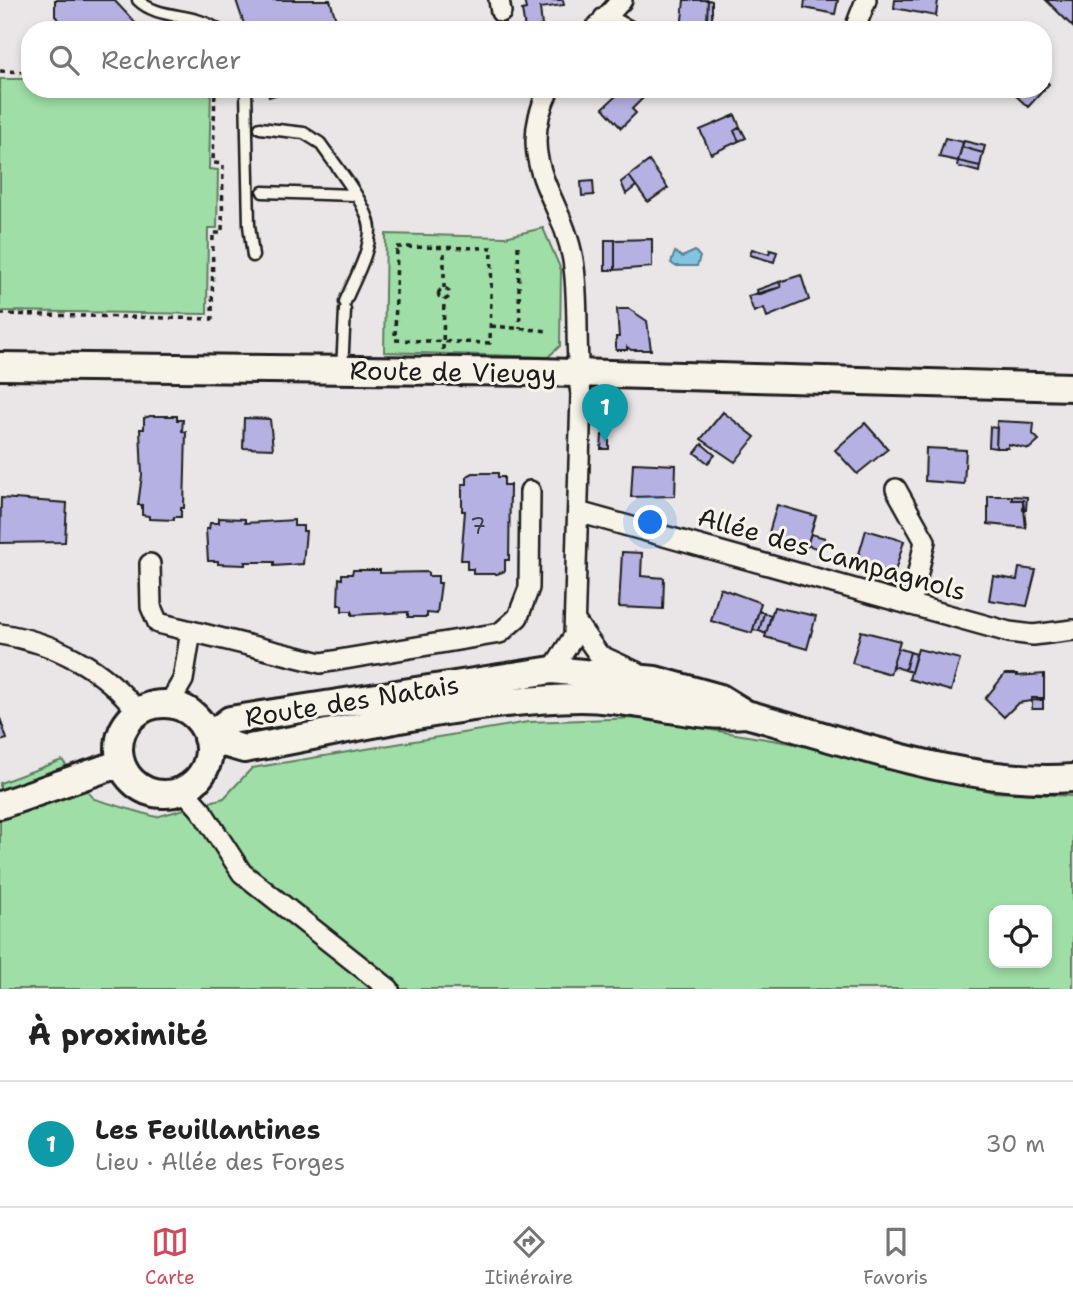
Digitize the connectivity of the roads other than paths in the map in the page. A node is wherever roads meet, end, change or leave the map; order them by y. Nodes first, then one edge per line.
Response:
1 (138, 0) edge
2 (622, 0) edge
3 (866, 0) edge
4 (204, 21) edge
5 (602, 21) edge
6 (858, 21) edge
7 (246, 98) edge
8 (545, 98) edge
9 (260, 128) dead end
10 (263, 192) dead end
11 (354, 195) junction
12 (253, 256) dead end
13 (0, 366) edge
14 (342, 370) junction
15 (578, 374) junction
16 (1073, 387) edge
17 (896, 489) dead end
18 (530, 491) dead end
19 (578, 512) junction
20 (150, 564) dead end
21 (911, 605) junction
22 (575, 621) junction
23 (1073, 630) edge
24 (191, 631) junction
25 (0, 634) edge
26 (552, 670) junction
27 (655, 680) junction
28 (169, 704) junction
29 (491, 704) junction
30 (138, 712) junction
31 (746, 714) junction
32 (208, 738) junction
33 (121, 763) junction
34 (1073, 778) edge
35 (183, 790) junction
36 (0, 805) edge
37 (389, 989) edge

1 - 4 lane
2 - 5 street
3 - 6 street
7 - 12 lane
8 - 15 street
9 - 11 lane
10 - 11 lane
11 - 14 lane
13 - 14 street, Route de Vieugy
14 - 15 street, Route de Vieugy
15 - 16 street, Route de Vieugy
15 - 19 street
17 - 21 street
18 - 24 street
19 - 21 street, Allée des Campagnols
19 - 22 street
20 - 24 street
21 - 23 street, Allée des Campagnols
22 - 26 street
22 - 27 street
24 - 28 street
25 - 30 street
26 - 27 street, Route des Natais
26 - 29 street
26 - 32 street, Route des Natais
27 - 31 street, Route des Natais
28 - 30 street
28 - 32 street
29 - 31 street, Route des Natais
29 - 32 street, Route des Natais
30 - 33 street
31 - 34 street, Route des Natais
32 - 35 street
33 - 35 street
33 - 36 street
35 - 37 street

